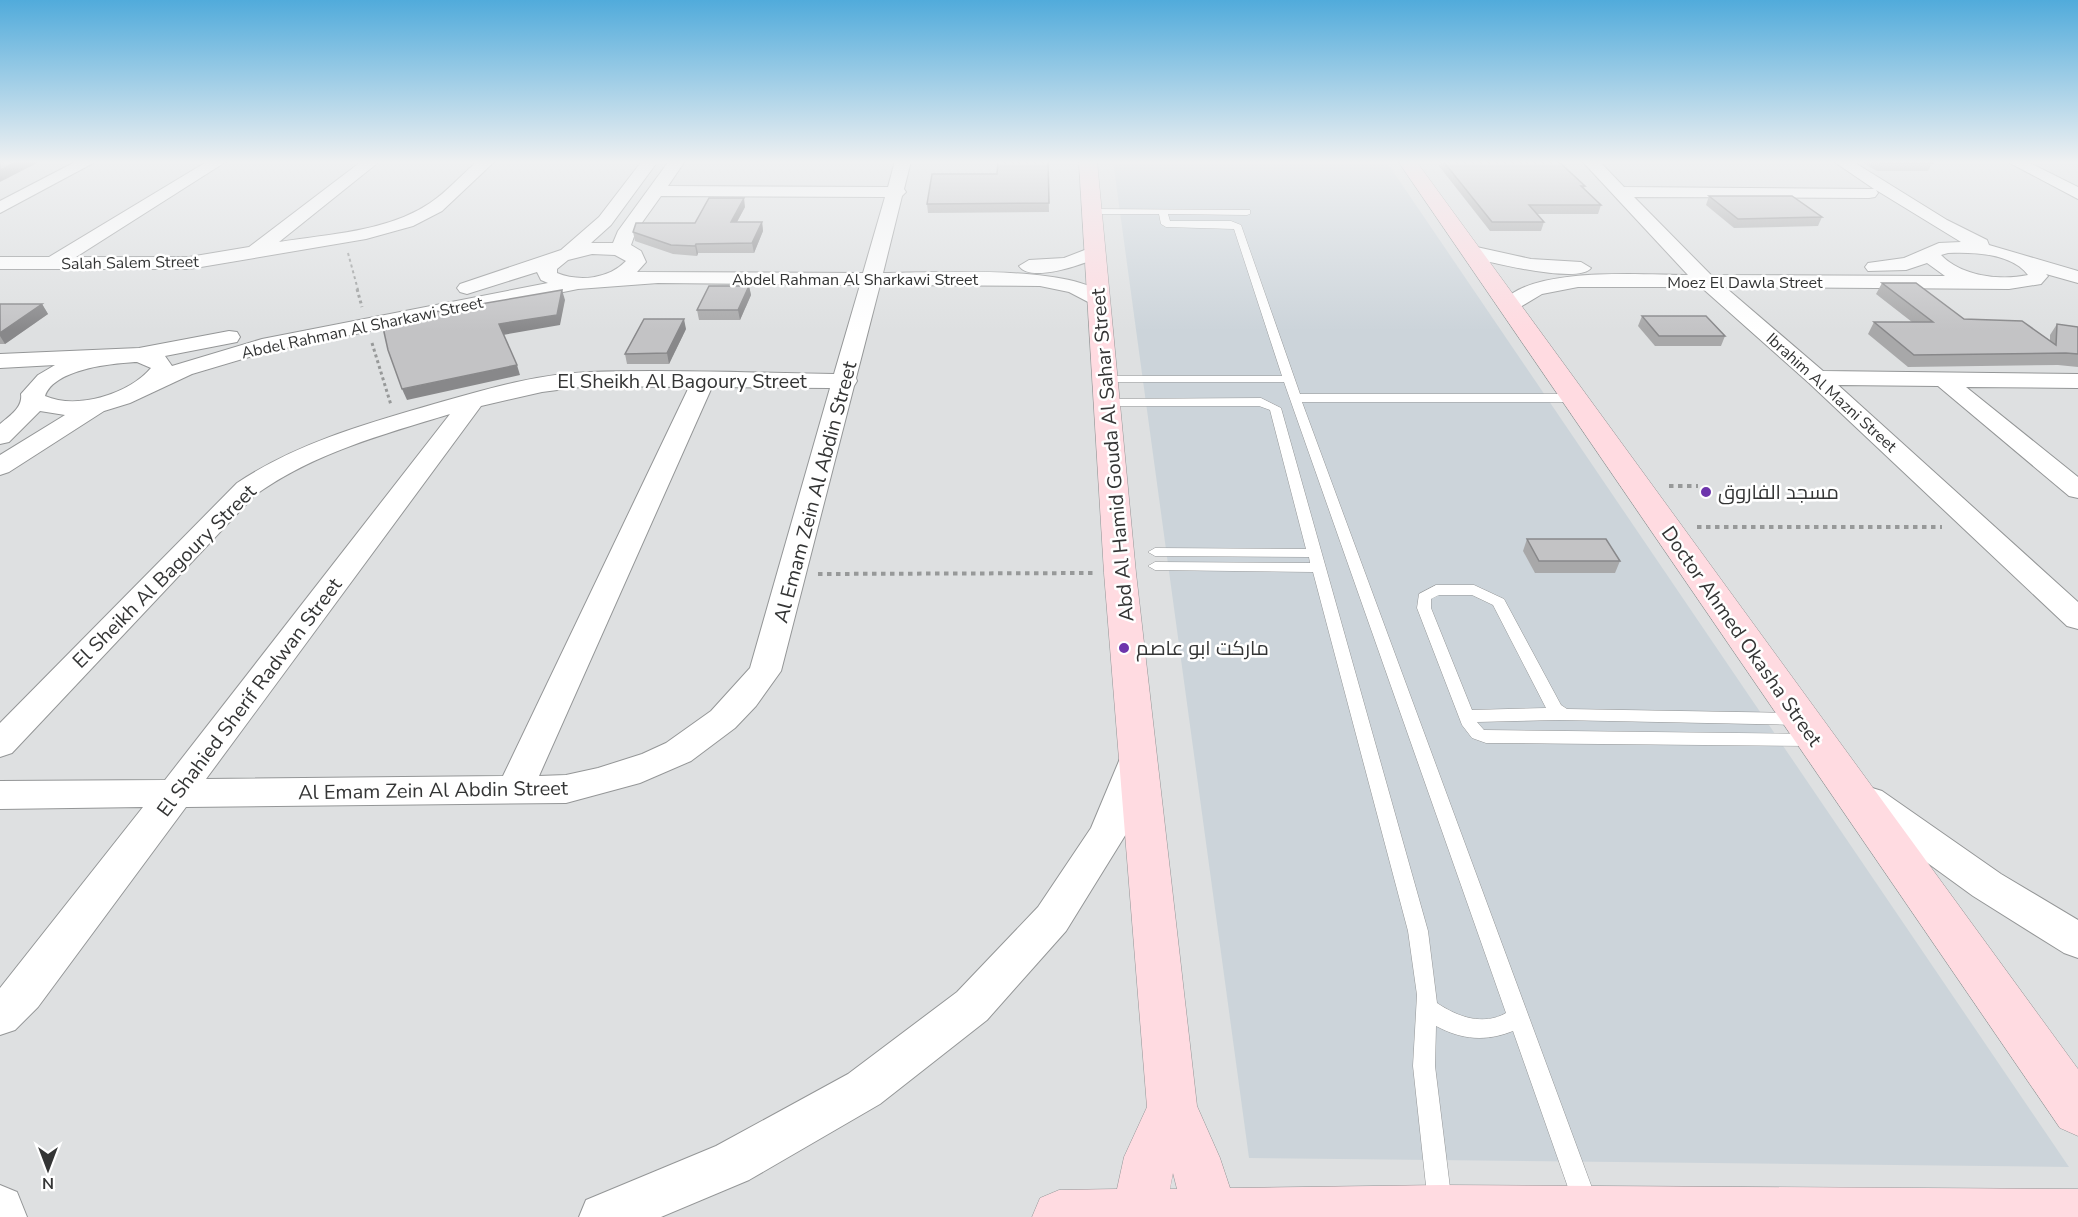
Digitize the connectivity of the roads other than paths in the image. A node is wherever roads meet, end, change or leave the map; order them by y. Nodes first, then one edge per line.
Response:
1 (127, 218) edge
2 (298, 218) edge
3 (415, 218) edge
4 (607, 218) edge
5 (637, 218) edge
6 (890, 218) edge
7 (1092, 218) edge
8 (1164, 218) edge
9 (1448, 218) edge
10 (1645, 218) edge
11 (1907, 218) edge
12 (1931, 218) edge
13 (254, 252) junction
14 (1095, 252) junction
15 (1472, 252) junction
16 (630, 253) junction
17 (1934, 253) junction
18 (561, 256) junction
19 (2008, 256) junction
20 (0, 263) edge
21 (53, 263) junction
22 (875, 273) junction
23 (1699, 274) junction
24 (2078, 277) edge
25 (606, 280) junction
26 (1985, 282) junction
27 (580, 283) junction
28 (2024, 283) junction
29 (2078, 293) edge
30 (1099, 300) junction
31 (1510, 305) junction
32 (364, 317) junction
33 (139, 355) junction
34 (99, 359) junction
35 (0, 362) edge
36 (1817, 378) junction
37 (0, 379) edge
38 (1288, 379) junction
39 (704, 380) junction
40 (1944, 380) junction
41 (846, 381) junction
42 (2078, 381) edge
43 (148, 385) junction
44 (1108, 391) junction
45 (34, 397) junction
46 (1295, 398) junction
47 (1576, 398) junction
48 (474, 399) junction
49 (110, 401) junction
50 (0, 437) edge
51 (0, 467) edge
52 (2078, 490) edge
53 (1155, 559) dead end
54 (1317, 560) junction
55 (2078, 619) edge
56 (1560, 714) junction
57 (1467, 716) junction
58 (1808, 730) junction
59 (0, 744) edge
60 (1137, 755) junction
61 (1844, 782) junction
62 (514, 792) junction
63 (0, 795) edge
64 (175, 795) junction
65 (2078, 941) edge
66 (12, 1005) edge
67 (1427, 1008) junction
68 (1519, 1017) junction
69 (0, 1039) edge
70 (1172, 1107) junction
71 (2078, 1111) edge
72 (0, 1209) edge
73 (1441, 1212) junction
74 (1590, 1212) junction
75 (1137, 1216) edge
76 (1212, 1216) edge
77 (2078, 1216) edge
78 (3, 1217) edge
79 (603, 1217) edge
80 (1059, 1217) edge

1 - 21 street
2 - 13 street
3 - 13 street, Salah Salem Street
4 - 18 street
5 - 16 street
6 - 22 street, Al Emam Zein Al Abdin Street
7 - 14 street, Abd Al Hamid Gouda Al Sahar Street
8 - 38 lane
9 - 15 street, Doctor Ahmed Okasha Street
10 - 23 street, Ibrahim Al Mazni Street
11 - 17 street
12 - 19 street
13 - 21 street, Salah Salem Street
14 - 22 street, Abdel Rahman Al Sharkawi Street
14 - 30 street, Abd Al Hamid Gouda Al Sahar Street
15 - 23 street, Moez El Dawla Street
15 - 31 street, Doctor Ahmed Okasha Street
16 - 18 street, Abdel Rahman Al Sharkawi Street
16 - 22 street, Abdel Rahman Al Sharkawi Street
16 - 25 street
17 - 19 street, Moez El Dawla Street
17 - 23 street, Moez El Dawla Street
17 - 26 street
18 - 27 street
18 - 32 street, Abdel Rahman Al Sharkawi Street
19 - 24 street
19 - 28 street
20 - 21 street, Salah Salem Street
22 - 25 street, Abdel Rahman Al Sharkawi Street
22 - 30 street, Abdel Rahman Al Sharkawi Street
22 - 41 street, Al Emam Zein Al Abdin Street
23 - 26 street, Moez El Dawla Street
23 - 31 street, Moez El Dawla Street
23 - 36 street, Ibrahim Al Mazni Street
25 - 27 street, Abdel Rahman Al Sharkawi Street
26 - 28 street, Moez El Dawla Street
27 - 32 street, Abdel Rahman Al Sharkawi Street
28 - 29 street
30 - 44 street, Abd Al Hamid Gouda Al Sahar Street
31 - 47 street, Doctor Ahmed Okasha Street
32 - 33 street, Abdel Rahman Al Sharkawi Street
32 - 43 street, Abdel Rahman Al Sharkawi Street
33 - 34 street, Abdel Rahman Al Sharkawi Street
33 - 43 street
34 - 35 street
34 - 45 street
36 - 40 street
36 - 55 street, Ibrahim Al Mazni Street
37 - 45 street
38 - 44 lane
38 - 46 lane
39 - 41 street, El Sheikh Al Bagoury Street
39 - 48 street, El Sheikh Al Bagoury Street
39 - 62 street
40 - 42 street
40 - 52 street
41 - 62 street, Al Emam Zein Al Abdin Street
43 - 49 street, Abdel Rahman Al Sharkawi Street
44 - 54 lane
44 - 60 street, Abd Al Hamid Gouda Al Sahar Street
45 - 49 street
45 - 50 street
46 - 47 lane
46 - 68 lane
47 - 58 street, Doctor Ahmed Okasha Street
48 - 59 street, El Sheikh Al Bagoury Street
48 - 64 street, El Shahied Sherif Radwan Street
49 - 51 street
53 - 54 lane
54 - 67 lane
56 - 57 lane
56 - 57 lane
56 - 58 lane
57 - 58 lane
58 - 61 street, Doctor Ahmed Okasha Street
60 - 70 street, Abd Al Hamid Gouda Al Sahar Street
60 - 79 street
61 - 65 street
61 - 71 street, Doctor Ahmed Okasha Street
62 - 64 street, Al Emam Zein Al Abdin Street
63 - 64 street, Al Emam Zein Al Abdin Street
64 - 66 street, El Shahied Sherif Radwan Street
66 - 69 street, El Shahied Sherif Radwan Street
67 - 68 lane
67 - 73 lane
68 - 74 lane
70 - 75 street, Abd Al Hamid Gouda Al Sahar Street
70 - 76 street, Abd Al Hamid Gouda Al Sahar Street
72 - 78 street
73 - 74 street
73 - 76 street
74 - 77 street
75 - 76 street
75 - 80 street

